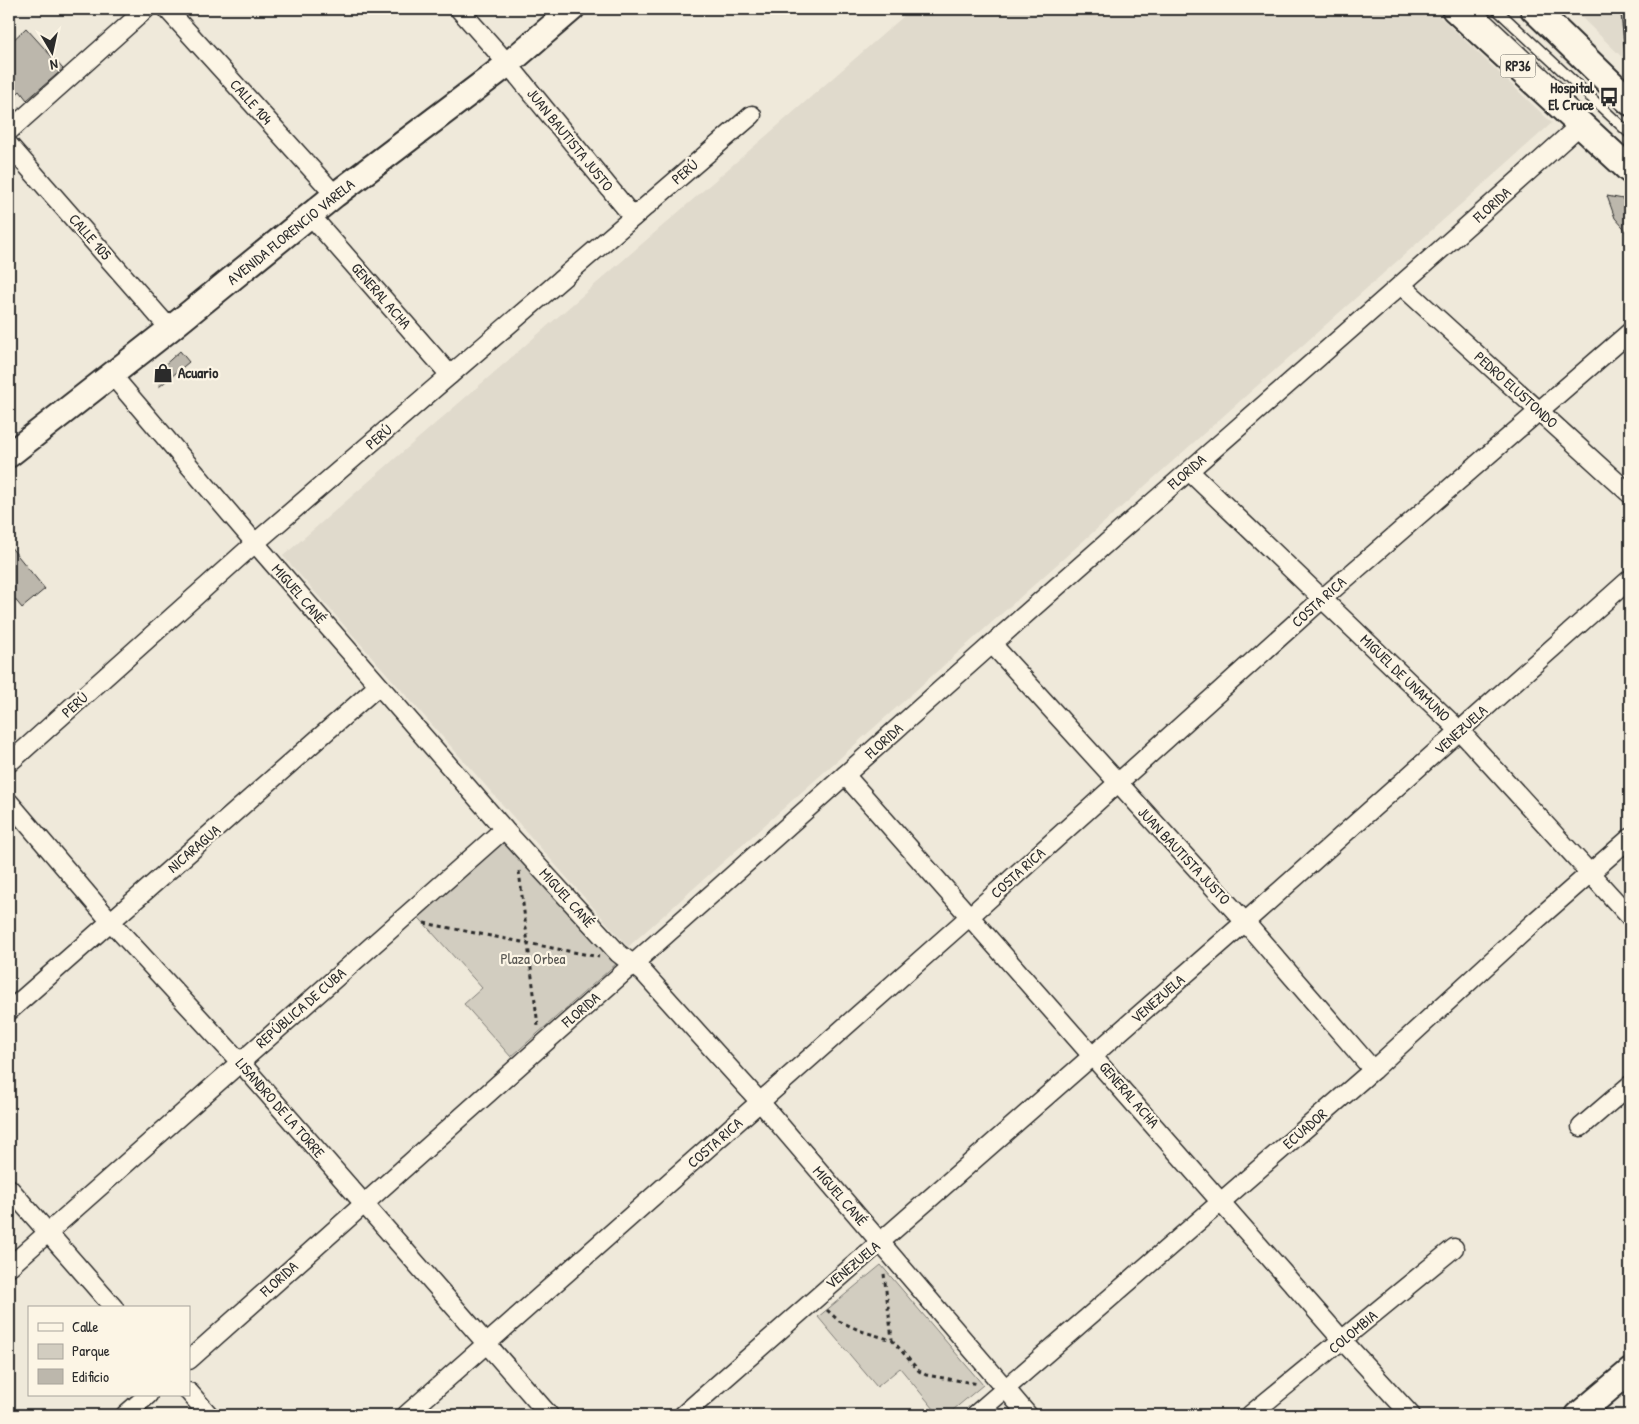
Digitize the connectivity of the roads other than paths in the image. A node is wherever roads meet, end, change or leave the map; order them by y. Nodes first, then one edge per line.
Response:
1 (146, 9) edge
2 (167, 9) edge
3 (458, 9) edge
4 (572, 9) edge
5 (1456, 9) edge
6 (1476, 9) edge
7 (1496, 9) edge
8 (1534, 9) edge
9 (1626, 9) edge
10 (1630, 49) edge
11 (508, 64) junction
12 (1630, 102) edge
13 (1577, 112) junction
14 (752, 115) dead end
15 (9, 131) edge
16 (1630, 134) edge
17 (9, 145) edge
18 (1630, 170) edge
19 (336, 196) junction
20 (311, 216) junction
21 (633, 217) junction
22 (1402, 286) junction
23 (170, 329) junction
24 (1630, 332) edge
25 (112, 375) junction
26 (450, 375) junction
27 (1539, 412) junction
28 (9, 455) edge
29 (1188, 471) junction
30 (1630, 494) edge
31 (255, 544) junction
32 (1630, 578) edge
33 (1322, 599) junction
34 (992, 644) junction
35 (378, 686) junction
36 (1460, 731) junction
37 (9, 763) edge
38 (845, 775) junction
39 (1118, 784) junction
40 (9, 802) edge
41 (510, 835) junction
42 (1630, 838) edge
43 (1591, 873) junction
44 (969, 917) junction
45 (1630, 917) edge
46 (111, 922) junction
47 (1245, 922) junction
48 (633, 965) junction
49 (9, 1011) edge
50 (1094, 1055) junction
51 (240, 1062) junction
52 (1373, 1070) junction
53 (1630, 1084) edge
54 (761, 1102) junction
55 (1581, 1127) dead end
56 (9, 1188) edge
57 (1222, 1201) junction
58 (363, 1203) junction
59 (47, 1233) junction
60 (880, 1242) junction
61 (1454, 1248) dead end
62 (9, 1267) edge
63 (112, 1306) edge
64 (1343, 1341) junction
65 (488, 1344) junction
66 (190, 1359) edge
67 (1630, 1371) edge
68 (1004, 1388) junction
69 (190, 1393) edge
70 (147, 1396) edge
71 (125, 1415) edge
72 (209, 1415) edge
73 (406, 1415) edge
74 (548, 1415) edge
75 (683, 1415) edge
76 (975, 1415) edge
77 (1028, 1415) edge
78 (1250, 1415) edge
79 (1411, 1415) edge
80 (1578, 1415) edge

1 - 15 street
2 - 19 street, CALLE 104
3 - 11 street, JUAN BAUTISTA JUSTO
4 - 11 main road, AVENIDA FLORENCIO VARELA
5 - 13 main road, RP36
6 - 13 lane
7 - 16 lane
8 - 12 main road
9 - 10 lane
11 - 19 main road, AVENIDA FLORENCIO VARELA
11 - 21 street, JUAN BAUTISTA JUSTO
13 - 18 main road, RP36
13 - 22 street, FLORIDA
14 - 21 street, PERÚ
17 - 23 street, CALLE 105
19 - 20 main road, AVENIDA FLORENCIO VARELA
20 - 23 main road, AVENIDA FLORENCIO VARELA
20 - 26 street, GENERAL ACHA
21 - 26 street, PERÚ
22 - 27 street, PEDRO ELUSTONDO
22 - 29 street, FLORIDA
23 - 25 main road, AVENIDA FLORENCIO VARELA
24 - 27 street, COSTA RICA
25 - 28 main road, AVENIDA FLORENCIO VARELA
25 - 31 street, MIGUEL CANÉ
26 - 31 street, PERÚ
27 - 30 street, PEDRO ELUSTONDO
27 - 33 street, COSTA RICA
29 - 33 street, MIGUEL DE UNAMUNO
29 - 34 street, FLORIDA
31 - 35 street, MIGUEL CANÉ
31 - 37 street, PERÚ
32 - 36 street, VENEZUELA
33 - 36 street, MIGUEL DE UNAMUNO
33 - 39 street, COSTA RICA
34 - 38 street, FLORIDA
34 - 39 street, JUAN BAUTISTA JUSTO
35 - 41 street, MIGUEL CANÉ
35 - 46 street, NICARAGUA
36 - 43 street, MIGUEL DE UNAMUNO
36 - 47 street, VENEZUELA
38 - 44 street, GENERAL ACHA
38 - 48 street, FLORIDA
39 - 44 street, COSTA RICA
39 - 47 street, JUAN BAUTISTA JUSTO
40 - 46 street, LISANDRO DE LA TORRE
41 - 48 street, MIGUEL CANÉ
41 - 51 street, REPÚBLICA DE CUBA
42 - 43 street, ECUADOR
43 - 45 street, MIGUEL DE UNAMUNO
43 - 52 street, ECUADOR
44 - 50 street, GENERAL ACHA
44 - 54 street, COSTA RICA
46 - 49 street, NICARAGUA
46 - 51 street, LISANDRO DE LA TORRE
47 - 50 street, VENEZUELA
47 - 52 street, JUAN BAUTISTA JUSTO
48 - 54 street, MIGUEL CANÉ
48 - 58 street, FLORIDA
50 - 57 street, GENERAL ACHA
50 - 60 street, VENEZUELA
51 - 58 street, LISANDRO DE LA TORRE
51 - 59 street, REPÚBLICA DE CUBA
52 - 57 street, ECUADOR
53 - 55 street
54 - 60 street, MIGUEL CANÉ
54 - 65 street, COSTA RICA
56 - 59 street
57 - 64 street, GENERAL ACHA
57 - 68 street, ECUADOR
58 - 65 street, LISANDRO DE LA TORRE
58 - 66 street, FLORIDA
59 - 62 street, REPÚBLICA DE CUBA
59 - 63 street
60 - 68 street, MIGUEL CANÉ
60 - 75 street, VENEZUELA
61 - 64 street, COLOMBIA
64 - 78 street, COLOMBIA
64 - 79 street, GENERAL ACHA
65 - 73 street, COSTA RICA
65 - 74 street, LISANDRO DE LA TORRE
67 - 80 main road
68 - 76 street, ECUADOR
68 - 77 street, MIGUEL CANÉ
69 - 72 street
70 - 71 street

